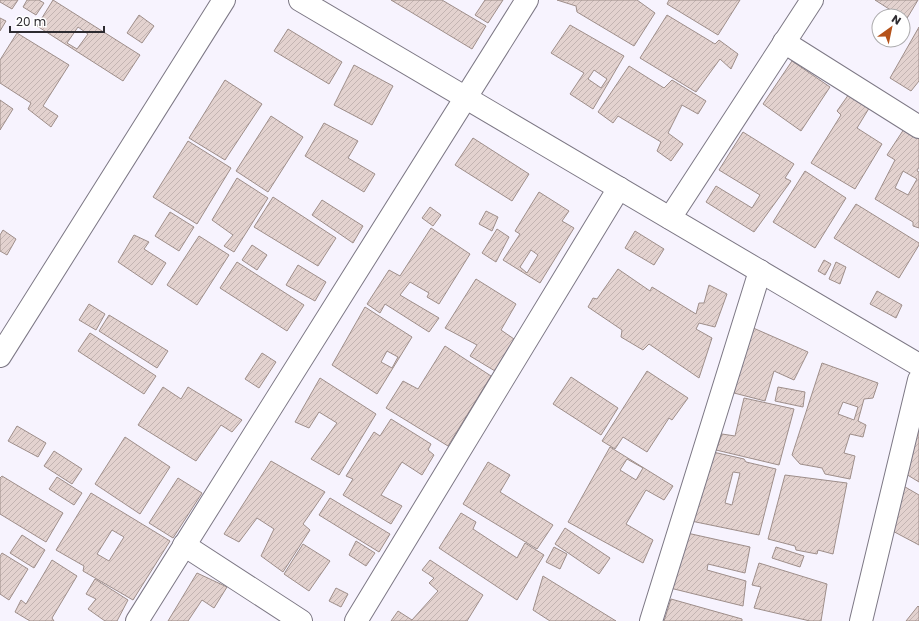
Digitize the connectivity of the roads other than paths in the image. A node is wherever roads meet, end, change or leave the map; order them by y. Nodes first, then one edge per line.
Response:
1 (224, 0) edge
2 (300, 0) edge
3 (527, 0) edge
4 (812, 0) edge
5 (784, 42) junction
6 (466, 98) junction
7 (919, 127) edge
8 (619, 188) junction
9 (670, 218) junction
10 (760, 271) junction
11 (0, 356) edge
12 (919, 365) edge
13 (919, 380) edge
14 (184, 545) junction
15 (137, 621) edge
16 (301, 621) edge
17 (356, 621) edge
18 (651, 621) edge
19 (861, 621) edge

1 - 11 street
2 - 6 street
3 - 6 street
4 - 5 street
5 - 7 street
5 - 9 street
6 - 8 street
6 - 14 street
8 - 9 street
8 - 17 street
9 - 10 street
10 - 12 street
10 - 18 street
13 - 19 street
14 - 15 street
14 - 16 street

